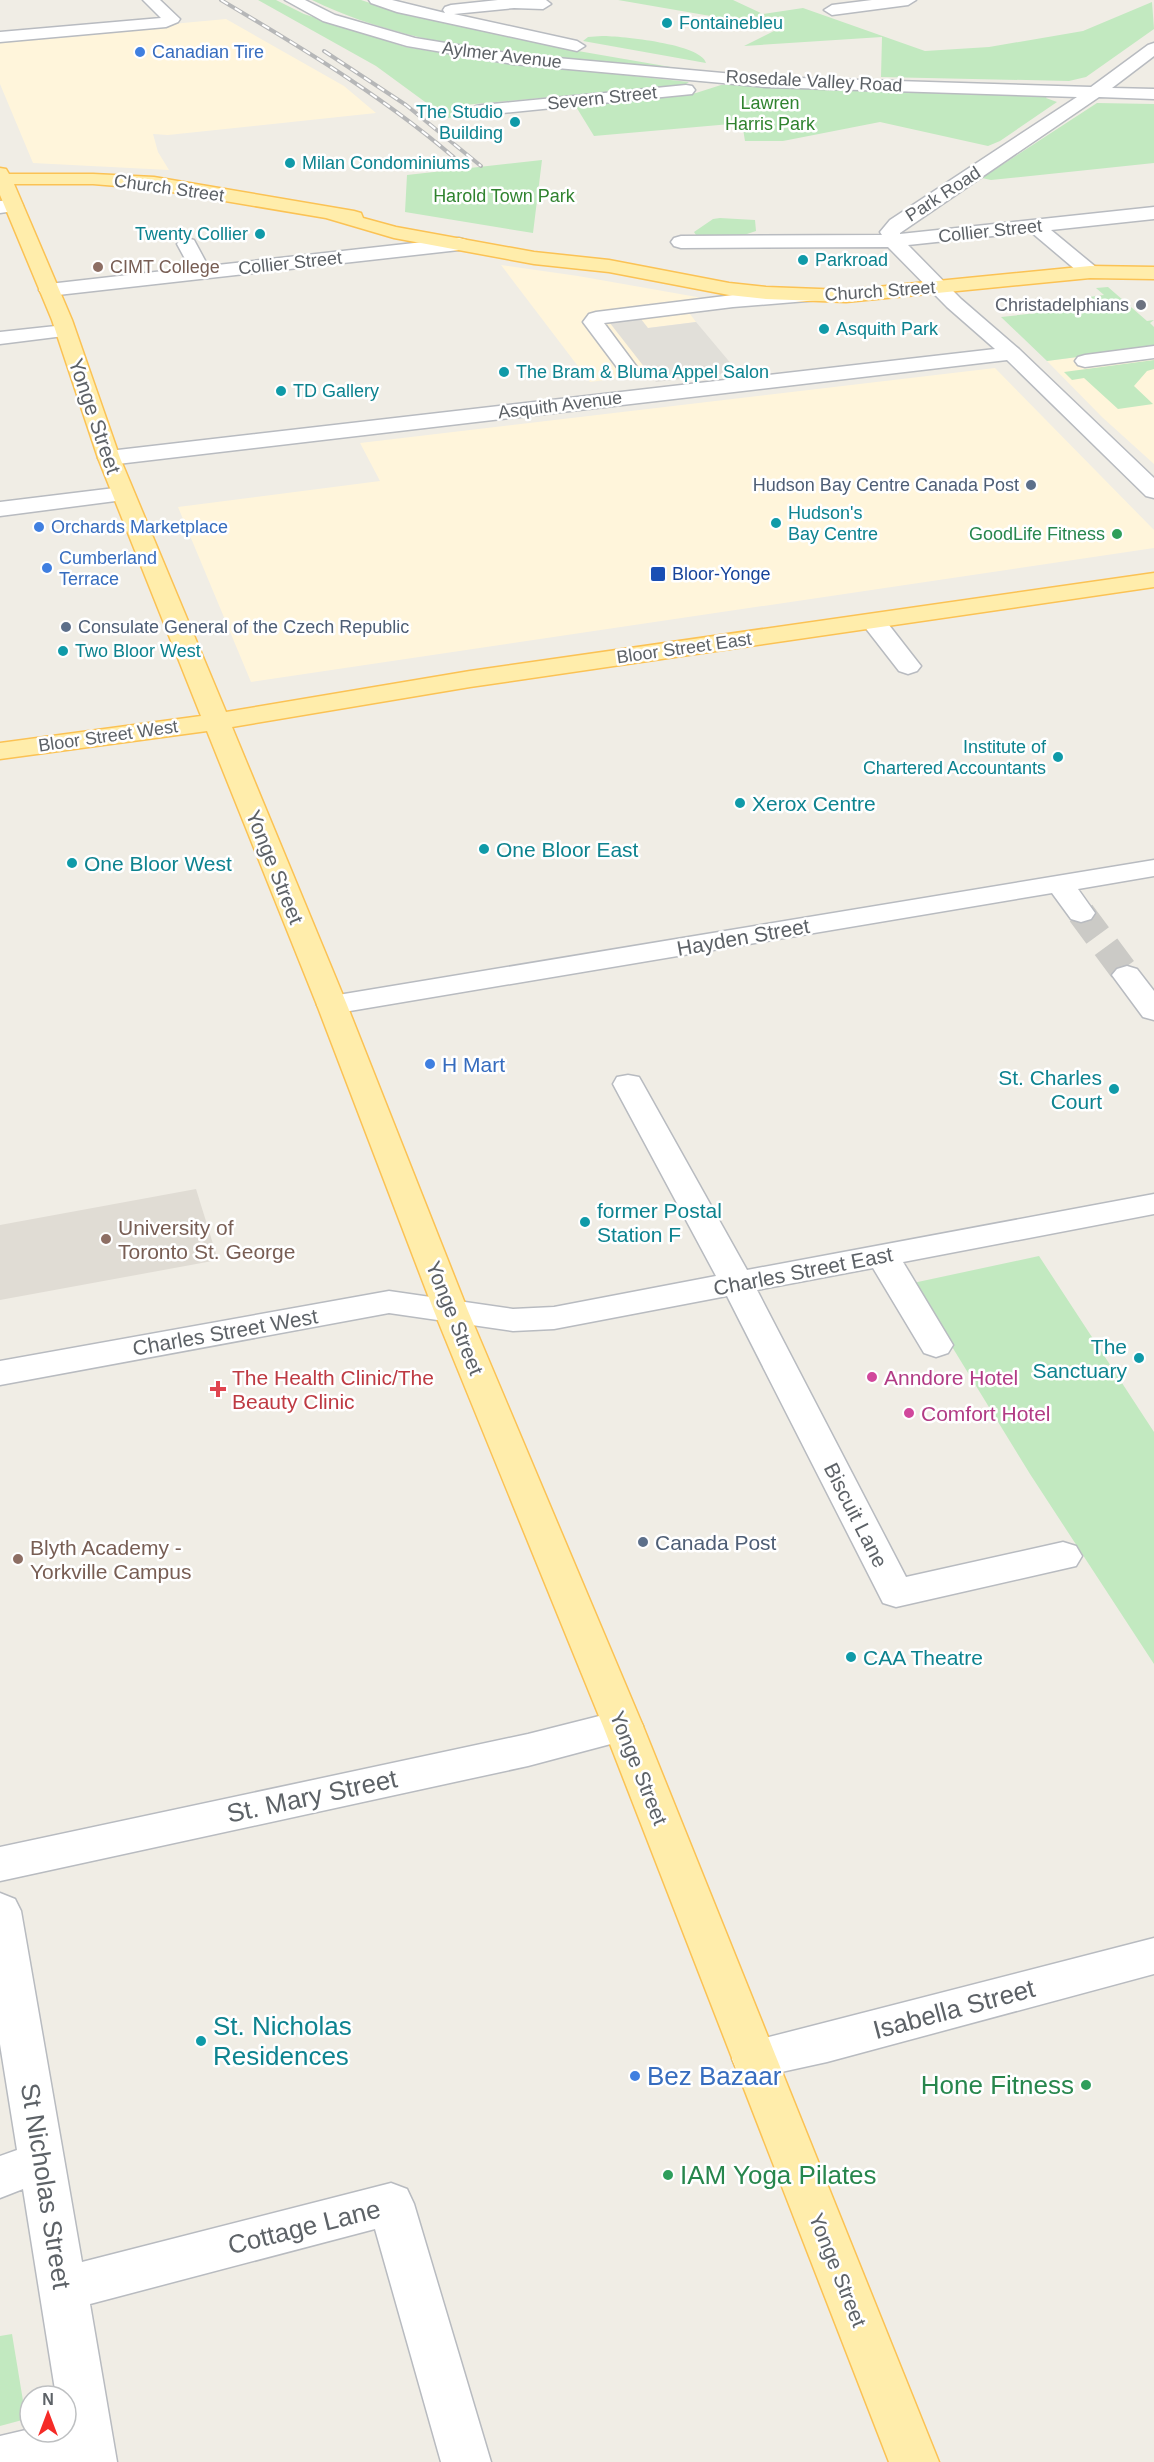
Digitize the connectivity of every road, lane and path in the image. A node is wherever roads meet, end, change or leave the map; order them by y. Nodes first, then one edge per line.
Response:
1 (151, 0) edge
2 (293, 0) edge
3 (377, 0) edge
4 (908, 0) edge
5 (543, 4) dead end
6 (831, 10) dead end
7 (426, 13) junction
8 (0, 38) edge
9 (1154, 48) edge
10 (719, 78) junction
11 (1098, 92) junction
12 (1154, 94) edge
13 (482, 110) dead end
14 (1, 177) edge
15 (7, 207) edge
16 (1154, 213) edge
17 (333, 215) junction
18 (1035, 226) junction
19 (893, 241) junction
20 (681, 242) dead end
21 (187, 244) dead end
22 (459, 244) junction
23 (609, 266) junction
24 (1090, 272) junction
25 (202, 273) junction
26 (1153, 273) edge
27 (941, 288) junction
28 (49, 290) junction
29 (818, 296) junction
30 (65, 332) junction
31 (0, 338) edge
32 (1154, 352) edge
33 (1012, 353) junction
34 (1085, 361) dead end
35 (629, 370) dead end
36 (109, 458) junction
37 (1154, 491) edge
38 (123, 494) junction
39 (0, 509) edge
40 (1154, 580) edge
41 (873, 621) junction
42 (908, 666) dead end
43 (215, 721) junction
44 (0, 750) edge
45 (1154, 868) edge
46 (1060, 884) junction
47 (1081, 913) tunnel mouth
48 (1127, 975) tunnel mouth
49 (332, 1005) junction
50 (1154, 1011) edge
51 (628, 1084) dead end
52 (1154, 1204) edge
53 (883, 1257) junction
54 (737, 1284) junction
55 (451, 1311) junction
56 (936, 1346) dead end
57 (0, 1373) edge
58 (1063, 1556) dead end
59 (623, 1726) junction
60 (0, 1864) edge
61 (0, 1911) edge
62 (1154, 1956) edge
63 (754, 2059) junction
64 (43, 2161) junction
65 (0, 2177) edge
66 (63, 2289) junction
67 (90, 2451) edge
68 (0, 2461) edge
69 (466, 2462) edge
70 (915, 2462) edge

1 - 8 street
2 - 10 street, Aylmer Avenue
3 - 7 street, Rosedale Valley Road
4 - 6 street
5 - 7 street
7 - 10 street, Rosedale Valley Road
9 - 11 street, Park Road
10 - 11 street, Rosedale Valley Road
10 - 13 street, Severn Street
11 - 12 street, Rosedale Valley Road
11 - 19 street, Park Road
14 - 15 main road, Yonge Street
14 - 17 main road, Church Street
15 - 28 main road, Yonge Street
16 - 18 street, Collier Street
17 - 22 main road, Church Street
17 - 23 main road, Church Street
18 - 19 street, Collier Street
18 - 24 street
19 - 20 street, Collier Street
19 - 27 street, Park Road
21 - 25 street
22 - 23 main road, Church Street
22 - 25 street, Collier Street
23 - 29 main road, Church Street
24 - 26 main road, Church Street
24 - 27 main road, Church Street
25 - 28 street, Collier Street
27 - 29 main road, Church Street
27 - 33 street, Park Road
28 - 30 main road, Yonge Street
29 - 35 street
30 - 31 street
30 - 36 main road, Yonge Street
32 - 34 street
33 - 36 street, Asquith Avenue
33 - 37 street, Park Road
36 - 38 main road, Yonge Street
38 - 39 street
38 - 43 main road, Yonge Street
40 - 41 main road, Bloor Street East
41 - 42 street
41 - 43 main road, Bloor Street East
43 - 44 main road, Bloor Street West
43 - 49 main road, Yonge Street
45 - 46 street, Hayden Street
46 - 47 street
46 - 49 street, Hayden Street
48 - 50 street
49 - 55 main road, Yonge Street
51 - 54 street
52 - 53 street, Charles Street East
53 - 54 street, Charles Street East
53 - 56 street
54 - 55 street, Charles Street East
54 - 58 street, Biscuit Lane
55 - 57 street, Charles Street West
55 - 59 main road, Yonge Street
59 - 60 street, St. Mary Street
59 - 63 main road, Yonge Street
61 - 64 street, St Nicholas Street
62 - 63 street, Isabella Street
63 - 70 main road, Yonge Street
64 - 65 street
64 - 66 street, St Nicholas Street
66 - 67 street, St Nicholas Street
66 - 69 street, Cottage Lane
67 - 68 street

